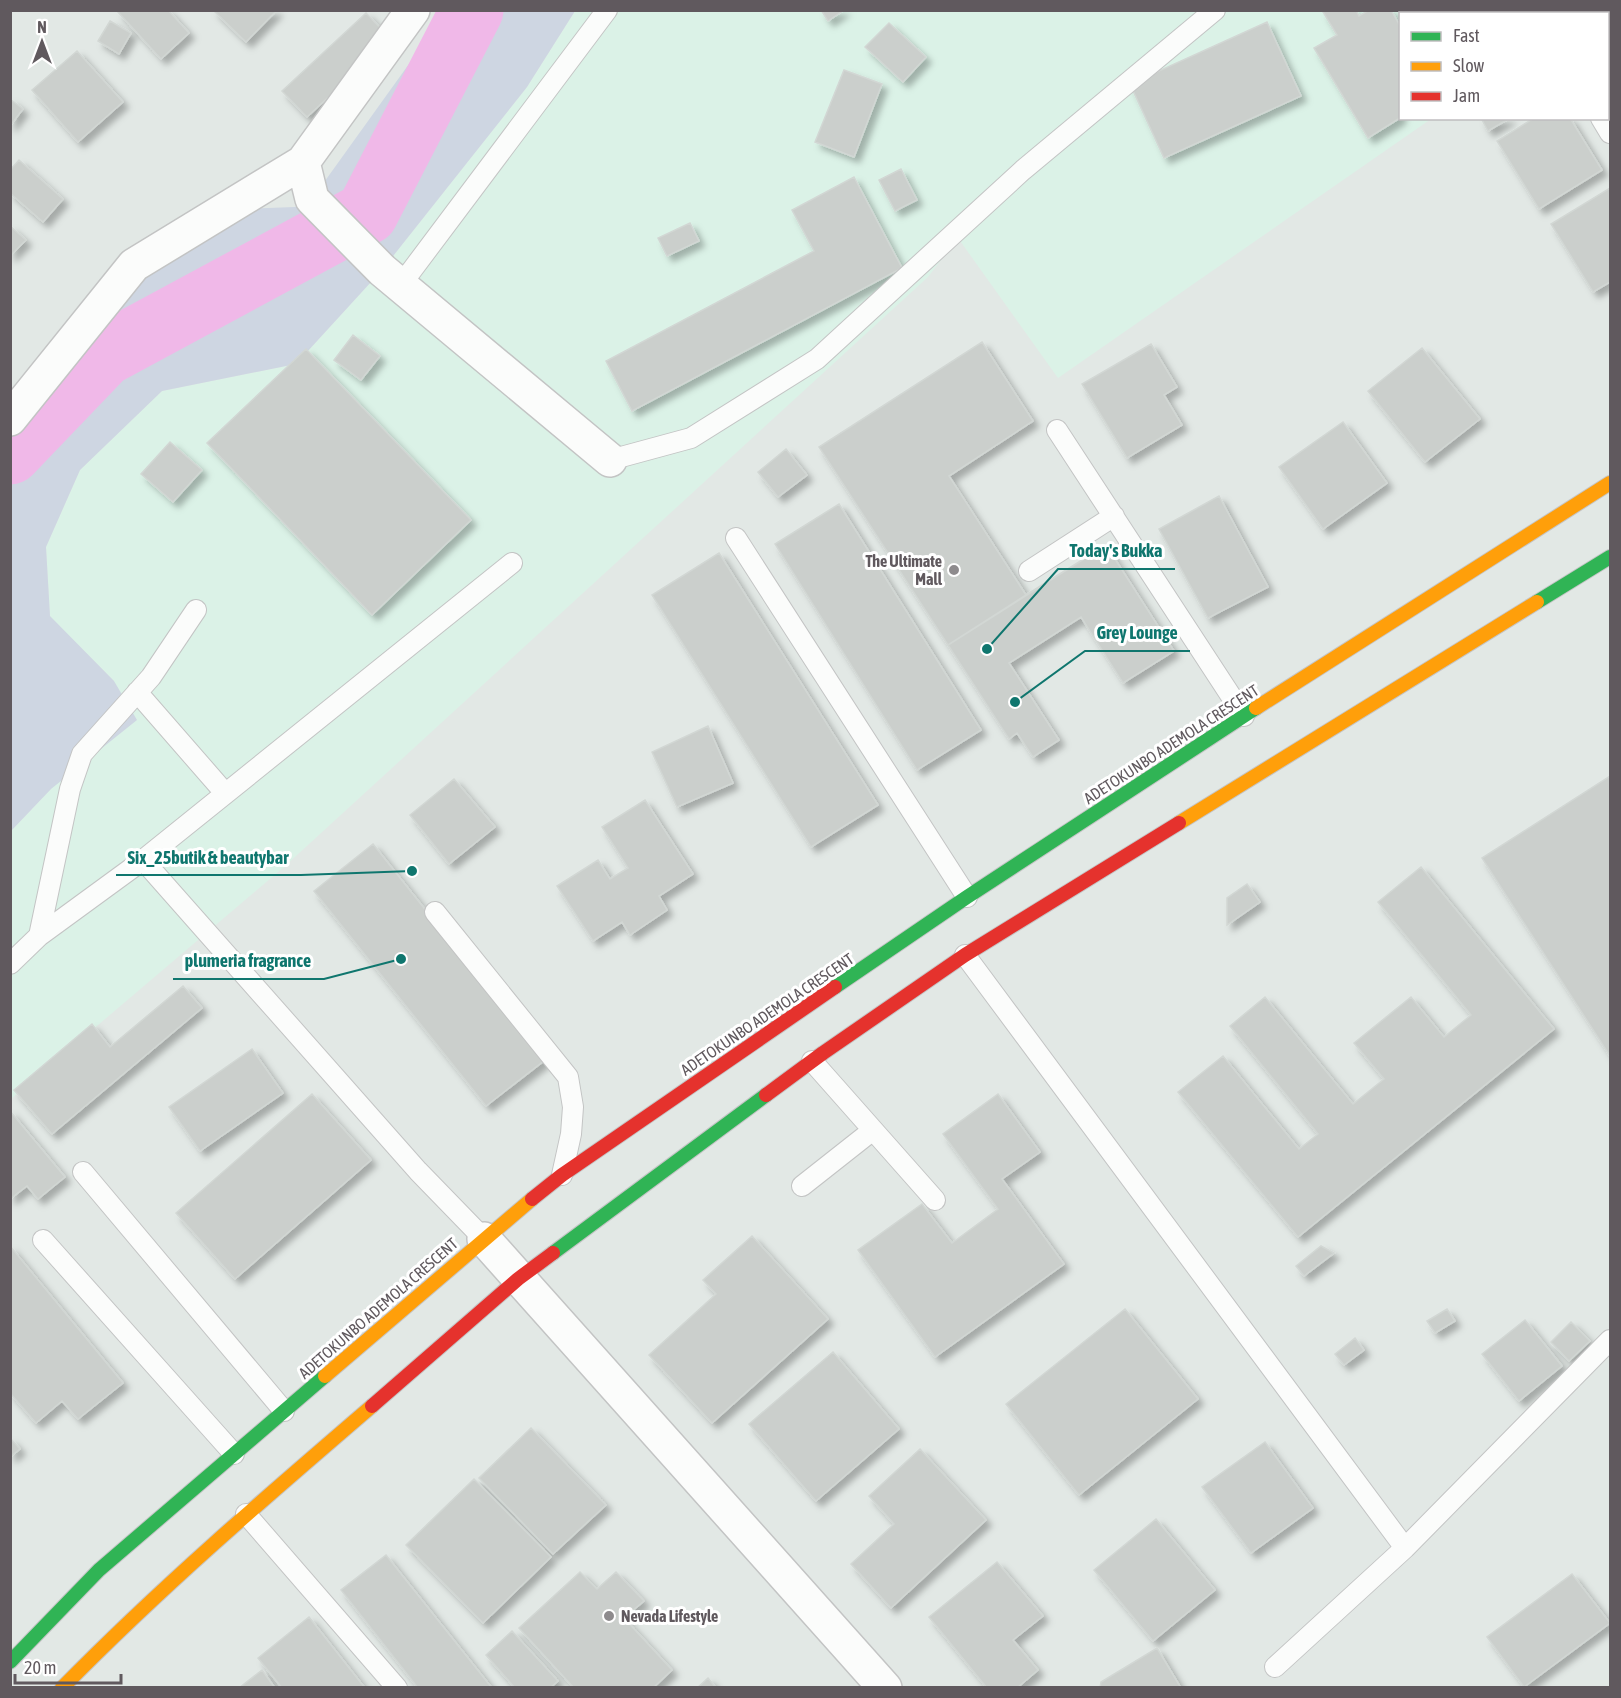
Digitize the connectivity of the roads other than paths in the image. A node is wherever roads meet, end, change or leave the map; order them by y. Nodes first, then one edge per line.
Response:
1 (413, 10) edge
2 (607, 10) edge
3 (1215, 10) edge
4 (1602, 120) edge
5 (1611, 133) edge
6 (303, 162) junction
7 (391, 278) junction
8 (10, 419) edge
9 (1057, 430) dead end
10 (610, 460) joint
11 (1611, 483) edge
12 (1114, 516) junction
13 (736, 538) dead end
14 (1611, 557) edge
15 (512, 563) dead end
16 (1029, 571) dead end
17 (196, 609) dead end
18 (137, 692) junction
19 (1244, 716) junction
20 (225, 793) junction
21 (143, 860) junction
22 (967, 897) junction
23 (435, 912) dead end
24 (39, 936) junction
25 (965, 955) junction
26 (10, 964) edge
27 (812, 1061) junction
28 (873, 1130) junction
29 (83, 1172) dead end
30 (562, 1175) junction
31 (802, 1186) dead end
32 (935, 1200) dead end
33 (484, 1239) junction
34 (43, 1240) dead end
35 (518, 1279) junction
36 (1611, 1341) edge
37 (284, 1411) junction
38 (234, 1454) junction
39 (246, 1514) junction
40 (1405, 1548) junction
41 (15, 1649) edge
42 (1275, 1667) dead end
43 (62, 1688) edge
44 (397, 1688) edge
45 (885, 1688) edge

1 - 6 street
2 - 7 lane
3 - 10 lane
4 - 5 lane
6 - 7 street
6 - 8 street
7 - 10 street
9 - 12 lane
11 - 19 main road, ADETOKUNBO ADEMOLA CRESCENT
12 - 16 lane
12 - 19 lane
13 - 22 lane
14 - 25 main road
15 - 20 lane
17 - 18 lane
18 - 20 lane
18 - 24 lane
19 - 22 main road, ADETOKUNBO ADEMOLA CRESCENT
20 - 21 lane
21 - 24 lane
21 - 33 lane
22 - 30 main road, ADETOKUNBO ADEMOLA CRESCENT
23 - 30 lane
24 - 26 lane
25 - 27 main road
25 - 40 lane
27 - 28 lane
27 - 35 main road
28 - 31 lane
28 - 32 lane
29 - 37 lane
30 - 33 main road, ADETOKUNBO ADEMOLA CRESCENT
33 - 35 street
33 - 37 main road, ADETOKUNBO ADEMOLA CRESCENT
34 - 38 lane
35 - 39 main road
35 - 45 street
36 - 40 lane
37 - 38 main road, ADETOKUNBO ADEMOLA CRESCENT
38 - 41 main road, ADETOKUNBO ADEMOLA CRESCENT
39 - 43 main road
39 - 44 lane
40 - 42 lane

